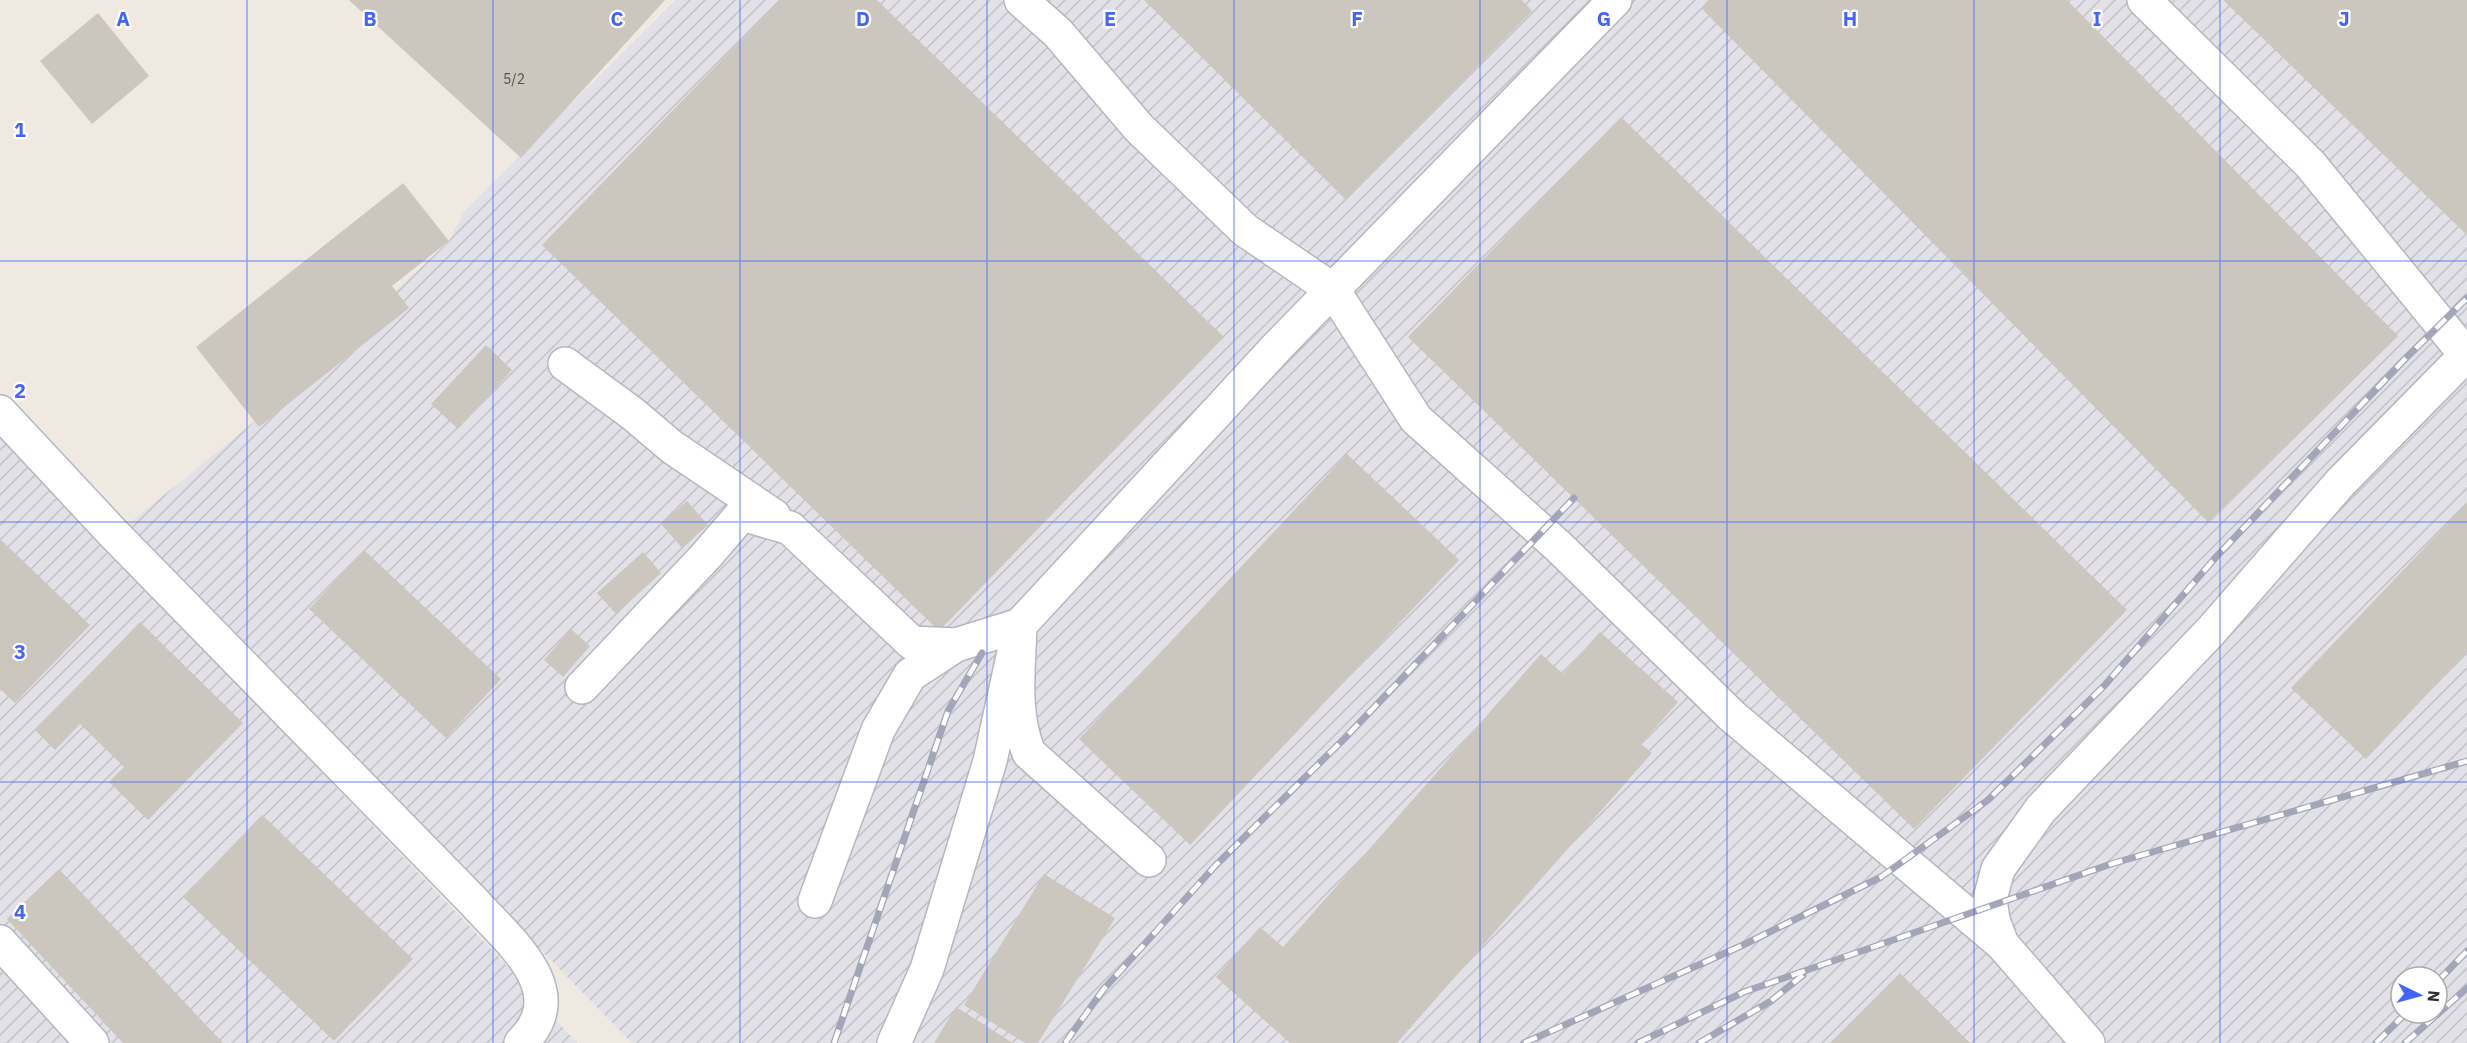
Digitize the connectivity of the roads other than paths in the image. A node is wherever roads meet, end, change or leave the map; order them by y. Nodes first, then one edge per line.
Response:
1 (1021, 0) edge
2 (1615, 0) edge
3 (2144, 0) edge
4 (1333, 290) junction
5 (2467, 355) edge
6 (565, 364) dead end
7 (0, 412) edge
8 (790, 528) junction
9 (1020, 625) junction
10 (956, 645) junction
11 (582, 687) dead end
12 (1149, 860) dead end
13 (814, 901) dead end
14 (0, 942) edge
15 (2002, 944) junction
16 (92, 1043) edge
17 (521, 1043) edge
18 (894, 1043) edge
19 (2088, 1043) edge

1 - 4 lane
2 - 4 lane
3 - 5 lane
4 - 9 lane
4 - 15 lane
5 - 15 lane
6 - 8 lane
7 - 17 lane
8 - 10 lane
8 - 11 lane
9 - 10 lane
9 - 12 lane
9 - 18 lane
10 - 13 lane
14 - 16 lane
15 - 19 lane

